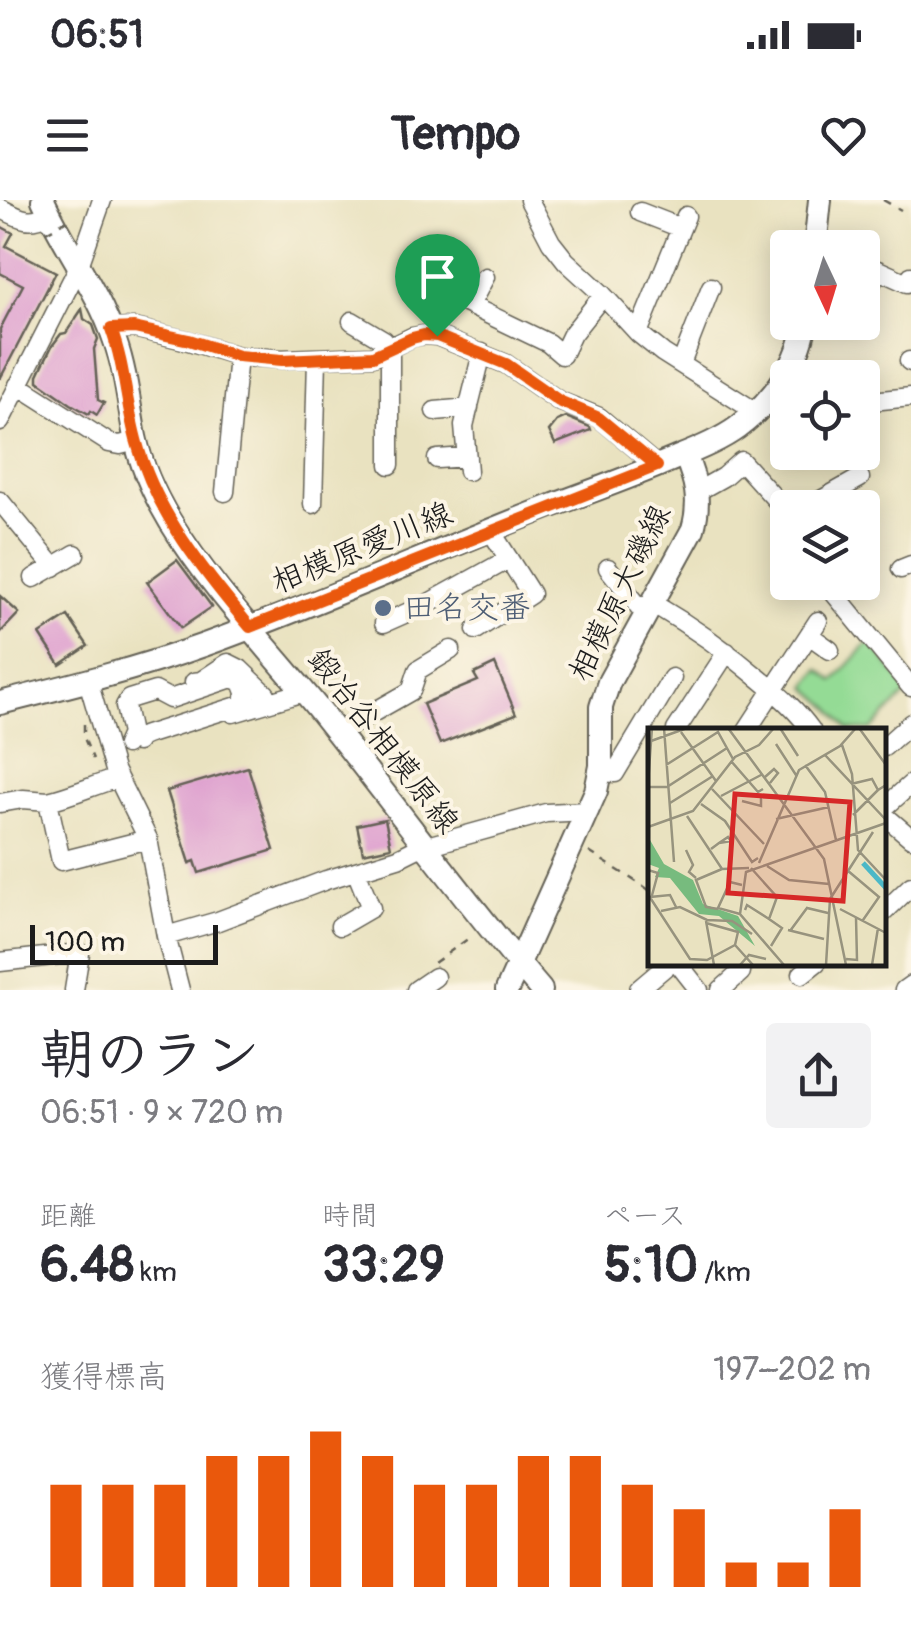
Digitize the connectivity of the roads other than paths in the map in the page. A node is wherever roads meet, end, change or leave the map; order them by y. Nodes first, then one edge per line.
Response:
1 (102, 200) edge
2 (530, 200) edge
3 (820, 200) edge
4 (0, 208) edge
5 (640, 212) dead end
6 (52, 216) edge
7 (817, 230) edge
8 (79, 266) junction
9 (880, 266) edge
10 (485, 277) dead end
11 (910, 281) edge
12 (710, 286) dead end
13 (446, 294) dead end
14 (603, 296) junction
15 (470, 305) junction
16 (352, 321) dead end
17 (111, 329) junction
18 (638, 333) junction
19 (390, 347) junction
20 (482, 354) junction
21 (238, 356) junction
22 (317, 359) junction
23 (681, 364) junction
24 (18, 385) junction
25 (911, 397) edge
26 (880, 400) edge
27 (469, 408) junction
28 (770, 408) edge
29 (435, 411) dead end
30 (0, 422) edge
31 (136, 441) junction
32 (685, 455) junction
33 (437, 459) dead end
34 (390, 465) dead end
35 (657, 466) junction
36 (860, 478) dead end
37 (844, 490) edge
38 (698, 491) junction
39 (225, 492) dead end
40 (770, 493) edge
41 (0, 502) edge
42 (313, 504) dead end
43 (491, 532) junction
44 (75, 554) dead end
45 (509, 559) junction
46 (54, 567) junction
47 (608, 568) dead end
48 (34, 578) dead end
49 (841, 600) edge
50 (650, 608) junction
51 (384, 623) dead end
52 (250, 627) junction
53 (476, 630) dead end
54 (451, 650) dead end
55 (830, 650) dead end
56 (728, 652) junction
57 (672, 678) dead end
58 (88, 681) junction
59 (911, 687) edge
60 (774, 691) junction
61 (304, 692) junction
62 (166, 694) junction
63 (0, 703) edge
64 (251, 704) junction
65 (662, 722) edge
66 (911, 723) edge
67 (748, 728) edge
68 (809, 728) edge
69 (337, 733) junction
70 (136, 737) junction
71 (648, 737) edge
72 (886, 745) edge
73 (601, 772) junction
74 (118, 778) junction
75 (911, 784) edge
76 (48, 801) junction
77 (0, 802) edge
78 (886, 809) edge
79 (589, 810) junction
80 (886, 813) edge
81 (911, 838) edge
82 (148, 839) junction
83 (424, 846) junction
84 (356, 871) junction
85 (911, 886) edge
86 (887, 913) edge
87 (349, 926) dead end
88 (166, 936) junction
89 (0, 962) edge
90 (518, 962) junction
91 (670, 965) edge
92 (677, 965) edge
93 (741, 972) dead end
94 (435, 977) road end
95 (911, 985) edge
96 (639, 989) edge
97 (74, 990) edge
98 (180, 990) edge
99 (416, 990) edge
100 (506, 990) edge
101 (541, 990) edge
102 (699, 990) edge
103 (722, 990) edge
104 (904, 990) edge

1 - 8 street
2 - 14 street
3 - 7 main road
4 - 6 street
5 - 18 street
6 - 8 main road, 鍛冶谷相模原線
8 - 17 main road, 鍛冶谷相模原線
8 - 24 street
9 - 11 street
10 - 15 street
12 - 23 street
13 - 15 street
14 - 15 street
14 - 18 street
16 - 19 street
17 - 21 street
17 - 31 main road, 鍛冶谷相模原線
18 - 23 street
19 - 20 street
19 - 22 street
19 - 34 street
20 - 27 street
20 - 35 street
21 - 22 street
21 - 39 street
22 - 42 street
23 - 28 street
24 - 30 street
24 - 31 street
25 - 26 street
27 - 29 street
27 - 33 street
28 - 32 main road
31 - 52 main road, 鍛冶谷相模原線
32 - 35 main road, 相模原愛川線
32 - 38 main road, 相模原大磯線
35 - 43 main road, 相模原愛川線
36 - 37 street
38 - 40 street
38 - 50 main road, 相模原大磯線
41 - 46 street
43 - 45 street
43 - 52 main road, 相模原愛川線
44 - 46 street
45 - 51 street
45 - 53 street
46 - 48 street
47 - 50 street
49 - 59 street
50 - 56 street
50 - 73 main road, 相模原大磯線
52 - 58 main road, 相模原愛川線
52 - 61 main road, 鍛冶谷相模原線
54 - 69 street
55 - 60 street
56 - 60 street
56 - 65 street
57 - 65 street
58 - 63 main road, 相模原愛川線
58 - 70 street
60 - 67 street
60 - 68 street
61 - 64 street
61 - 69 main road, 鍛冶谷相模原線
62 - 64 street
62 - 64 street
62 - 70 street
64 - 70 street
64 - 70 street
66 - 72 street
69 - 83 main road, 鍛冶谷相模原線
70 - 74 street
71 - 73 street
73 - 79 main road, 相模原大磯線
74 - 76 street
74 - 82 street
75 - 78 street
76 - 77 street
76 - 82 street
79 - 83 street
79 - 90 main road, 相模原大磯線
80 - 81 street
82 - 88 street
83 - 84 street
83 - 90 main road, 鍛冶谷相模原線
84 - 87 street
84 - 88 street
85 - 86 street
88 - 98 street
89 - 97 street
90 - 100 main road, 相模原大磯線
90 - 101 main road, 鍛冶谷相模原線
91 - 96 street
92 - 102 street
93 - 103 street
94 - 99 street
95 - 104 street

